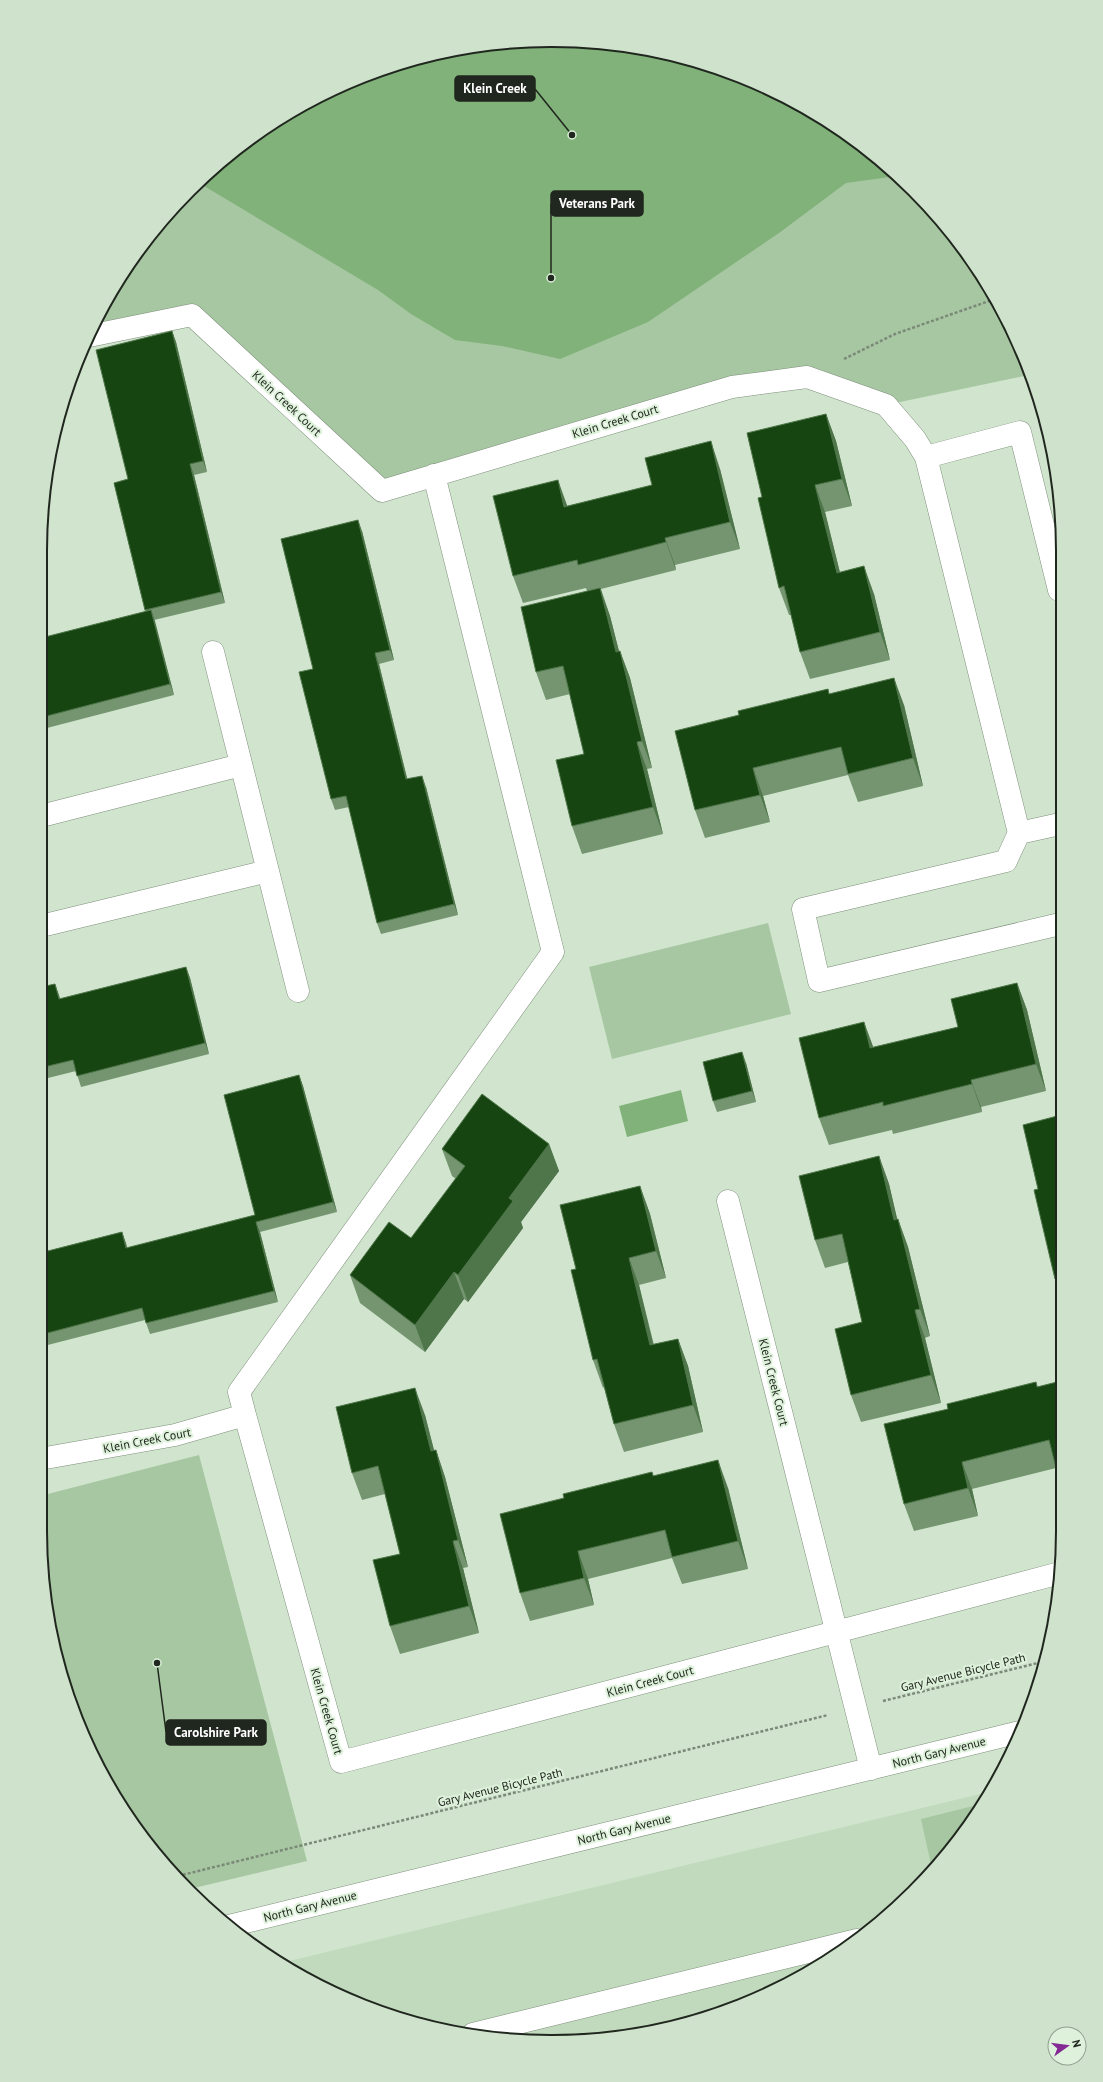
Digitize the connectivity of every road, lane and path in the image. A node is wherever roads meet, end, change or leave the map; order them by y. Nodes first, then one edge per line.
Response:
1 (989, 301) edge
2 (96, 335) edge
3 (807, 377) junction
4 (926, 457) junction
5 (434, 475) junction
6 (1056, 578) edge
7 (213, 652) dead end
8 (242, 765) junction
9 (47, 814) edge
10 (1056, 825) edge
11 (1019, 833) junction
12 (268, 871) junction
13 (47, 925) edge
14 (1056, 925) edge
15 (298, 991) dead end
16 (728, 1201) dead end
17 (245, 1415) junction
18 (47, 1458) edge
19 (1054, 1576) edge
20 (837, 1633) junction
21 (1038, 1663) edge
22 (885, 1701) dead end
23 (826, 1715) dead end
24 (1014, 1734) edge
25 (871, 1769) junction
26 (183, 1875) edge
27 (236, 1924) edge
28 (840, 1944) edge
29 (486, 2031) edge

1 - 3 path
2 - 5 street, Klein Creek Court
3 - 4 street, Klein Creek Court
3 - 5 street, Klein Creek Court
4 - 6 street
4 - 11 street, Klein Creek Court
5 - 17 street
7 - 8 street
8 - 9 street
8 - 12 street
10 - 11 street
11 - 14 street
12 - 13 street
12 - 15 street
16 - 20 street, Klein Creek Court
17 - 18 street, Klein Creek Court
17 - 20 street, Klein Creek Court
19 - 20 street, Klein Creek Court
20 - 25 street, Klein Creek Court
21 - 22 path, Gary Avenue Bicycle Path
23 - 26 path, Gary Avenue Bicycle Path
24 - 25 street, North Gary Avenue
25 - 27 street, North Gary Avenue
28 - 29 street

